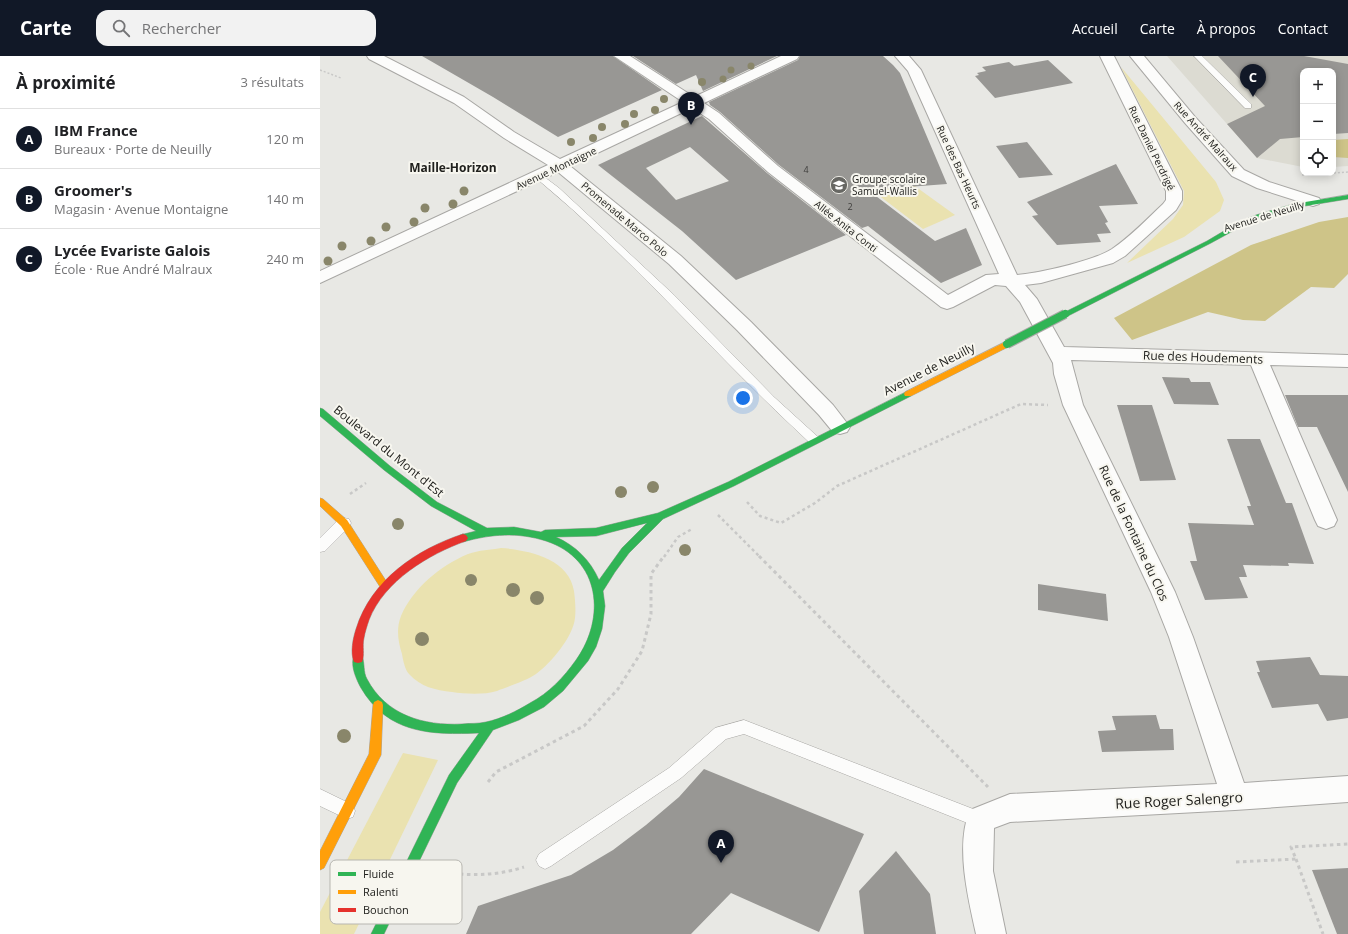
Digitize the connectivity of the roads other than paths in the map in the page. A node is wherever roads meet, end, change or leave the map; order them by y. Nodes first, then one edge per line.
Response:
1 (374, 56) edge
2 (621, 56) edge
3 (792, 56) edge
4 (902, 56) edge
5 (1107, 56) edge
6 (1137, 56) edge
7 (1198, 56) edge
8 (693, 102) junction
9 (1248, 106) dead end
10 (561, 166) junction
11 (539, 176) junction
12 (1348, 197) edge
13 (1313, 201) junction
14 (1348, 206) edge
15 (1327, 210) dead end
16 (1232, 238) dead end
17 (1210, 242) junction
18 (320, 278) edge
19 (1011, 281) junction
20 (1057, 353) junction
21 (1258, 358) junction
22 (1348, 361) edge
23 (320, 411) edge
24 (840, 427) junction
25 (814, 440) junction
26 (320, 502) edge
27 (660, 516) junction
28 (1326, 520) dead end
29 (344, 523) junction
30 (486, 532) junction
31 (539, 534) junction
32 (320, 547) edge
33 (385, 587) junction
34 (599, 589) junction
35 (378, 705) junction
36 (490, 726) junction
37 (1348, 789) edge
38 (320, 797) edge
39 (1235, 797) junction
40 (347, 811) junction
41 (980, 820) junction
42 (413, 860) edge
43 (546, 860) road end
44 (320, 864) edge
45 (382, 924) edge
46 (377, 934) edge
47 (991, 934) edge

1 - 10 street, Promenade Marco Polo
2 - 8 street
3 - 8 street, Avenue Montaigne
4 - 19 street, Rue des Bas Heurts
5 - 19 street, Rue Daniel Perdrigé
6 - 13 street, Rue André Malraux
7 - 9 lane
8 - 10 street, Avenue Montaigne
8 - 19 street, Allée Anita Conti
10 - 11 street, Avenue Montaigne
10 - 24 street, Promenade Marco Polo
11 - 18 street, Avenue Montaigne
11 - 25 lane
12 - 13 main road, Avenue de Neuilly
13 - 17 main road, Avenue de Neuilly
14 - 15 main road
16 - 17 main road, Avenue de Neuilly
17 - 24 main road, Avenue de Neuilly, bridge
19 - 20 street, Rue de la Fontaine du Clos
20 - 21 street, Rue des Houdements
20 - 39 street, Rue de la Fontaine du Clos
21 - 22 street, Rue des Houdements
21 - 28 street
23 - 30 main road, Boulevard du Mont d'Est
24 - 25 main road, Avenue de Neuilly
25 - 27 main road, Avenue de Neuilly
26 - 29 main road
27 - 31 main road, Avenue de Neuilly
27 - 34 main road, Avenue de Neuilly
29 - 32 lane
29 - 33 main road
30 - 31 main road
30 - 33 main road
31 - 34 main road
33 - 35 main road
34 - 36 main road
35 - 36 main road
35 - 40 main road
36 - 42 main road
37 - 39 street, Rue Roger Salengro
38 - 40 lane
39 - 41 street, Rue Roger Salengro
40 - 44 main road
41 - 43 lane
41 - 47 street
45 - 46 main road

